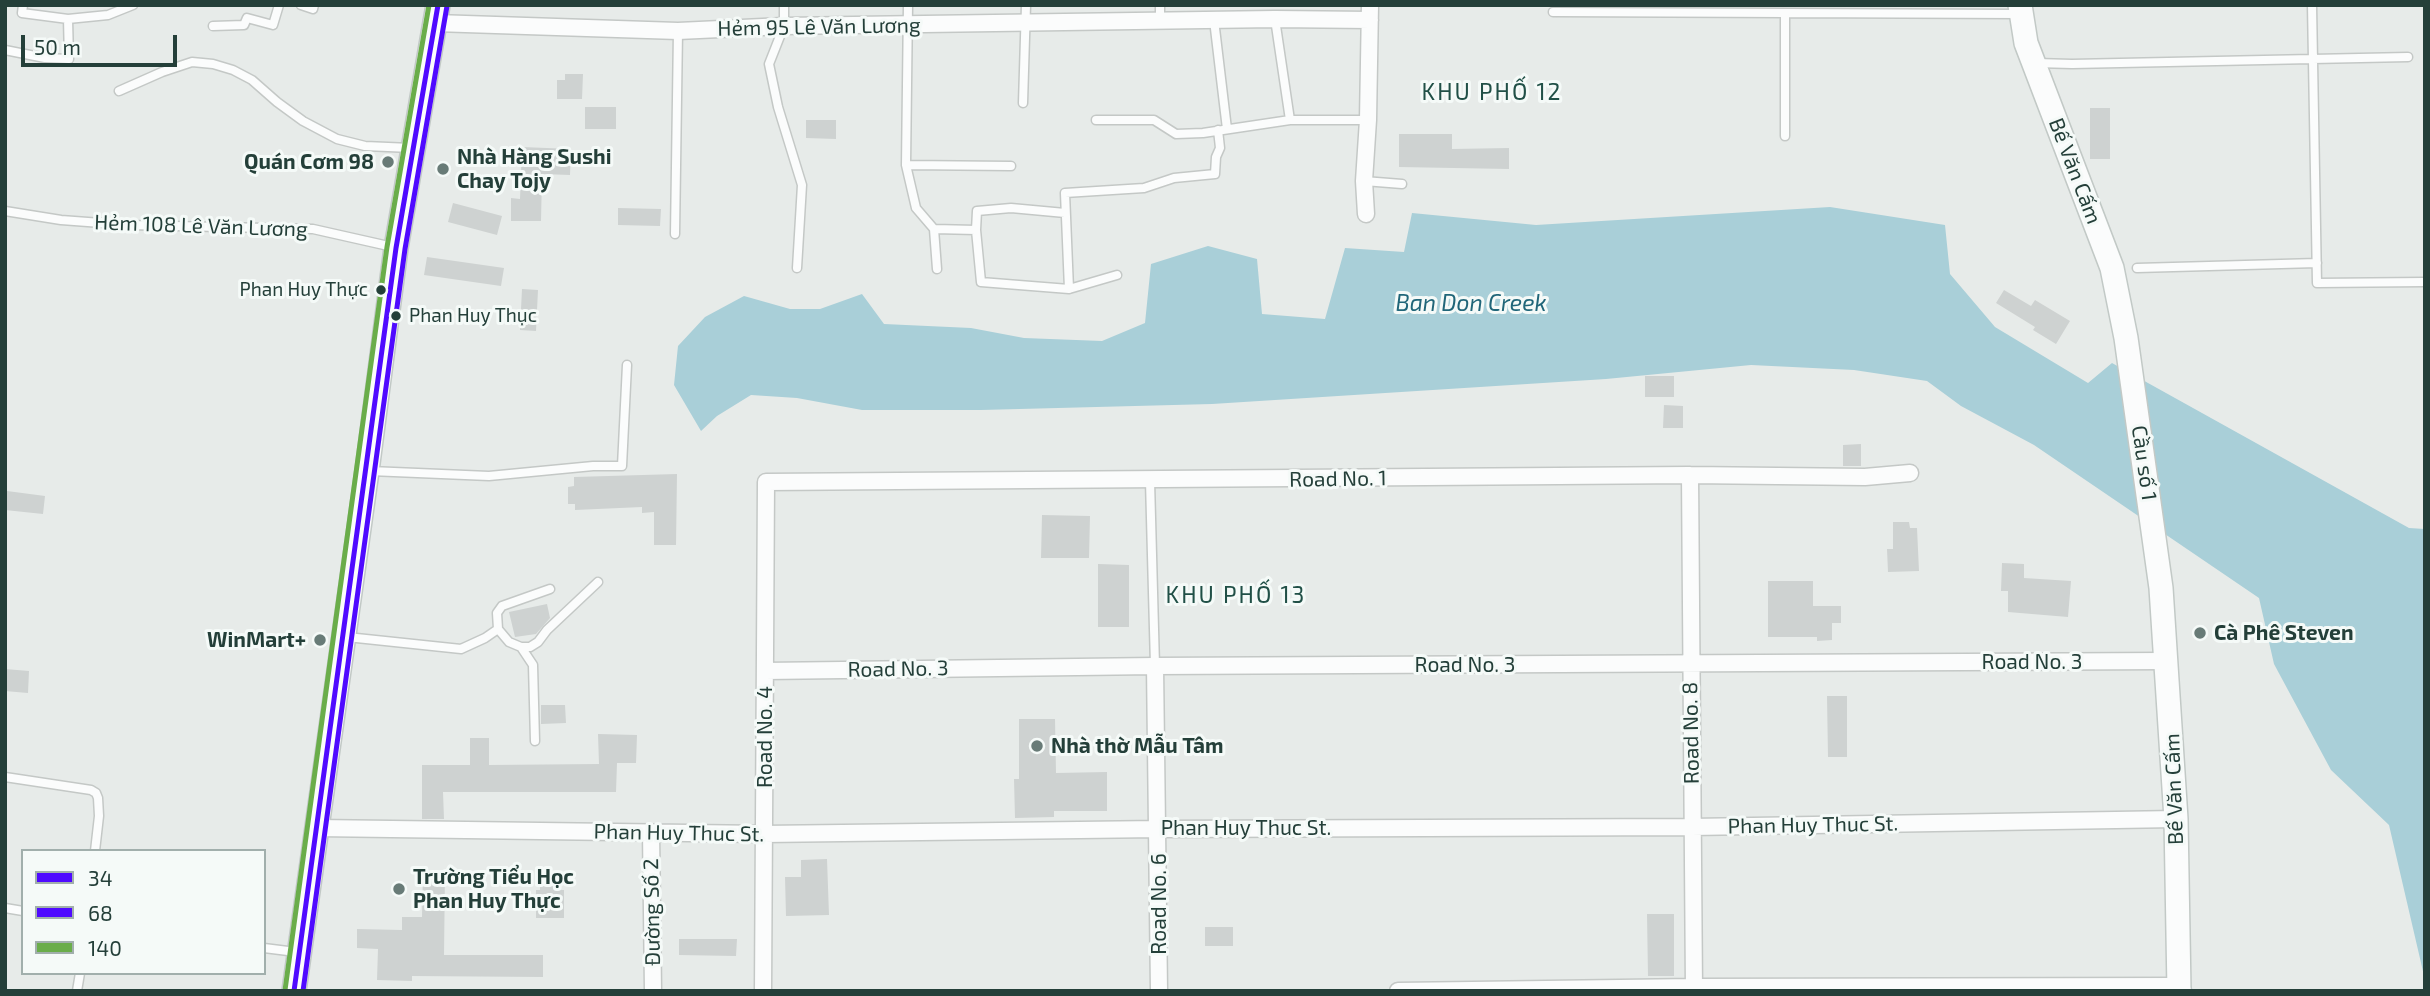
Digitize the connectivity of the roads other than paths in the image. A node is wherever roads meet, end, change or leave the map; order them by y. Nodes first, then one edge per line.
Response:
1 (23, 5) edge
2 (133, 5) edge
3 (279, 5) edge
4 (301, 5) edge
5 (314, 5) edge
6 (784, 5) edge
7 (908, 5) edge
8 (1026, 5) edge
9 (2312, 5) edge
10 (2020, 10) edge
11 (1553, 12) dead end
12 (1160, 13) edge
13 (1370, 13) edge
14 (1785, 13) junction
15 (436, 14) edge
16 (1221, 15) edge
17 (68, 19) junction
18 (1275, 19) junction
19 (1027, 22) junction
20 (908, 24) junction
21 (213, 26) dead end
22 (784, 26) junction
23 (678, 31) junction
24 (5, 50) edge
25 (2408, 57) dead end
26 (2313, 59) junction
27 (2034, 63) junction
28 (119, 91) dead end
29 (1023, 103) dead end
30 (1096, 120) dead end
31 (1290, 120) junction
32 (1368, 120) junction
33 (1223, 130) junction
34 (1785, 136) dead end
35 (414, 148) junction
36 (906, 165) junction
37 (1011, 166) dead end
38 (1364, 181) junction
39 (1402, 184) dead end
40 (5, 211) edge
41 (1065, 213) junction
42 (1366, 214) dead end
43 (934, 229) junction
44 (976, 230) junction
45 (675, 234) dead end
46 (396, 248) junction
47 (2317, 263) junction
48 (797, 268) dead end
49 (2137, 268) dead end
50 (937, 269) dead end
51 (1117, 275) dead end
52 (2425, 282) edge
53 (1069, 289) junction
54 (2126, 338) joint
55 (627, 365) dead end
56 (367, 471) junction
57 (1909, 473) dead end
58 (1690, 475) junction
59 (1150, 481) junction
60 (766, 482) joint
61 (598, 582) dead end
62 (2161, 588) joint
63 (550, 589) dead end
64 (498, 629) junction
65 (344, 637) junction
66 (521, 647) junction
67 (2166, 661) junction
68 (1690, 665) junction
69 (1155, 666) junction
70 (765, 671) junction
71 (535, 741) dead end
72 (5, 777) edge
73 (2176, 819) junction
74 (1692, 827) junction
75 (317, 828) junction
76 (1158, 829) junction
77 (651, 832) junction
78 (764, 834) junction
79 (95, 849) edge
80 (266, 948) edge
81 (299, 953) junction
82 (1694, 989) edge
83 (2180, 989) edge
84 (293, 991) edge
85 (653, 991) edge
86 (763, 991) edge
87 (1159, 991) edge
88 (1398, 991) edge

1 - 17 lane
2 - 17 lane
3 - 21 lane
4 - 5 lane
6 - 22 lane
7 - 20 lane
8 - 19 lane
9 - 26 lane
10 - 14 lane
10 - 27 street, Bế Văn Cấm
11 - 14 lane
12 - 16 street, Hẻm 95 Lê Văn Lương
12 - 19 street, Hẻm 95 Lê Văn Lương
13 - 18 street, Hẻm 95 Lê Văn Lương
13 - 32 street, Hẻm 95 Lê Văn Lương
14 - 34 lane
15 - 23 street, Hẻm 95 Lê Văn Lương
15 - 35 street
16 - 18 street, Hẻm 95 Lê Văn Lương
16 - 33 lane
17 - 24 lane
18 - 31 lane
19 - 20 street, Hẻm 95 Lê Văn Lương
19 - 29 lane
20 - 22 street, Hẻm 95 Lê Văn Lương
20 - 36 lane
22 - 23 street, Hẻm 95 Lê Văn Lương
22 - 48 lane
23 - 45 lane
25 - 26 lane
26 - 27 lane
26 - 47 lane
27 - 54 street, Bế Văn Cấm
28 - 35 lane
30 - 33 lane
31 - 32 lane
31 - 33 lane
32 - 38 street, Hẻm 95 Lê Văn Lương
33 - 41 lane
35 - 46 street
36 - 37 lane
36 - 43 lane
38 - 39 lane
38 - 42 street, Hẻm 95 Lê Văn Lương
40 - 46 lane, Hẻm 108 Lê Văn Lương
41 - 44 lane
41 - 53 lane
43 - 44 lane
43 - 50 lane
44 - 53 lane
46 - 56 street
47 - 49 lane
47 - 52 lane
51 - 53 lane
54 - 62 street, Cầu số 1
55 - 56 lane
56 - 65 street
57 - 58 street, Road No. 1
58 - 59 street, Road No. 1
58 - 68 street, Road No. 8
59 - 60 street, Road No. 1
59 - 69 lane, Road No. 6
60 - 70 street, Road No. 4
61 - 66 lane
62 - 67 street, Bế Văn Cấm
63 - 64 lane
64 - 65 lane
64 - 66 lane
65 - 75 street
66 - 71 lane
67 - 68 street, Road No. 3
67 - 73 street, Bế Văn Cấm
68 - 69 street, Road No. 3
68 - 74 street, Road No. 8
69 - 70 street, Road No. 3
69 - 76 street, Road No. 6
70 - 78 street, Road No. 4
72 - 79 lane
73 - 74 street, Phan Huy Thuc St.
73 - 83 street, Bế Văn Cấm
74 - 76 street, Phan Huy Thuc St.
74 - 82 street, Road No. 8
75 - 77 street, Phan Huy Thuc St.
75 - 81 street
76 - 78 street, Phan Huy Thuc St.
76 - 87 street, Road No. 6
77 - 78 street, Phan Huy Thuc St.
77 - 85 street, Đường Số 2
78 - 86 street, Road No. 4
80 - 81 lane
81 - 84 street
82 - 83 street
82 - 88 street

